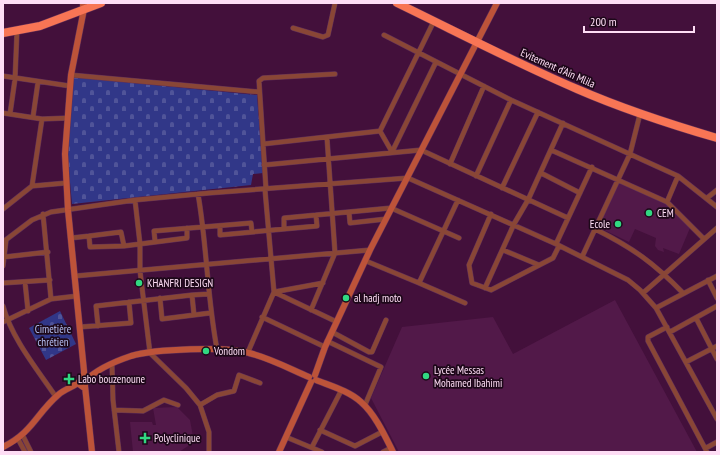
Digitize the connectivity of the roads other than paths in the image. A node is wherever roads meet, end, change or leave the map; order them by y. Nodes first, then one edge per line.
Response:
1 (101, 3) edge
2 (336, 3) edge
3 (397, 3) edge
4 (408, 3) edge
5 (497, 3) edge
6 (85, 6) edge
7 (434, 21) junction
8 (3, 28) edge
9 (293, 28) dead end
10 (17, 31) junction
11 (3, 33) edge
12 (384, 35) dead end
13 (477, 41) junction
14 (419, 53) junction
15 (436, 62) junction
16 (335, 74) dead end
17 (71, 75) junction
18 (461, 75) junction
19 (3, 76) edge
20 (15, 79) junction
21 (38, 82) junction
22 (70, 86) junction
23 (484, 86) junction
24 (259, 92) junction
25 (511, 100) junction
26 (538, 112) junction
27 (3, 113) edge
28 (10, 114) junction
29 (640, 114) junction
30 (33, 117) junction
31 (68, 118) junction
32 (42, 119) junction
33 (563, 123) junction
34 (380, 131) junction
35 (717, 132) edge
36 (327, 138) junction
37 (717, 138) edge
38 (263, 144) junction
39 (421, 150) junction
40 (551, 150) junction
41 (392, 152) junction
42 (630, 154) junction
43 (328, 160) junction
44 (450, 164) junction
45 (264, 165) junction
46 (592, 167) junction
47 (541, 173) junction
48 (476, 176) junction
49 (678, 176) junction
50 (408, 178) junction
51 (618, 179) junction
52 (66, 183) junction
53 (331, 185) junction
54 (32, 186) junction
55 (502, 188) junction
56 (265, 190) junction
57 (717, 190) edge
58 (580, 193) junction
59 (198, 194) junction
60 (707, 198) junction
61 (135, 200) junction
62 (458, 200) junction
63 (528, 200) junction
64 (668, 202) junction
65 (717, 207) edge
66 (391, 208) junction
67 (3, 209) edge
68 (68, 210) junction
69 (349, 212) junction
70 (43, 214) junction
71 (333, 214) junction
72 (491, 214) junction
73 (316, 215) junction
74 (568, 218) junction
75 (386, 219) junction
76 (514, 224) junction
77 (203, 226) junction
78 (220, 226) junction
79 (187, 228) junction
80 (284, 228) junction
81 (717, 228) edge
82 (268, 230) junction
83 (595, 230) junction
84 (444, 231) junction
85 (252, 232) junction
86 (89, 236) junction
87 (71, 238) junction
88 (458, 238) dead end
89 (704, 239) junction
90 (155, 241) junction
91 (4, 242) edge
92 (140, 244) junction
93 (558, 245) junction
94 (124, 246) junction
95 (370, 250) junction
96 (503, 250) junction
97 (48, 252) junction
98 (335, 253) junction
99 (4, 257) junction
100 (582, 257) junction
101 (270, 259) junction
102 (366, 261) junction
103 (539, 264) junction
104 (206, 265) junction
105 (3, 266) edge
106 (140, 271) junction
107 (664, 274) junction
108 (75, 276) junction
109 (717, 276) edge
110 (50, 280) junction
111 (708, 280) junction
112 (24, 282) junction
113 (323, 283) junction
114 (419, 283) junction
115 (3, 284) edge
116 (485, 288) junction
117 (274, 292) junction
118 (643, 293) junction
119 (683, 293) junction
120 (208, 294) junction
121 (192, 295) junction
122 (77, 296) junction
123 (160, 298) junction
124 (717, 298) edge
125 (51, 299) junction
126 (143, 300) junction
127 (129, 302) junction
128 (465, 303) dead end
129 (3, 306) edge
130 (717, 306) edge
131 (656, 308) junction
132 (311, 310) junction
133 (28, 311) junction
134 (210, 313) junction
135 (194, 315) junction
136 (262, 317) junction
137 (696, 318) junction
138 (386, 320) dead end
139 (5, 321) edge
140 (337, 322) junction
141 (98, 326) junction
142 (80, 327) junction
143 (667, 327) junction
144 (332, 332) junction
145 (670, 332) junction
146 (326, 344) junction
147 (717, 346) edge
148 (217, 348) junction
149 (712, 349) junction
150 (248, 352) junction
151 (150, 353) junction
152 (717, 359) edge
153 (686, 362) junction
154 (112, 365) junction
155 (313, 379) junction
156 (83, 383) junction
157 (260, 383) dead end
158 (341, 391) junction
159 (56, 397) junction
160 (178, 405) dead end
161 (200, 405) junction
162 (365, 405) junction
163 (114, 410) junction
164 (717, 419) edge
165 (320, 430) junction
166 (382, 432) junction
167 (20, 437) junction
168 (286, 437) junction
169 (717, 442) edge
170 (3, 447) edge
171 (312, 448) junction
172 (392, 450) edge
173 (706, 450) edge
174 (25, 452) edge
175 (31, 452) edge
176 (92, 452) edge
177 (119, 452) edge
178 (209, 452) edge
179 (279, 452) edge
180 (322, 452) edge
181 (383, 452) edge

1 - 6 highway
2 - 9 street
3 - 7 highway, Evitement d'Ain Mlila
4 - 13 highway, Evitement d'Ain Mlila
5 - 13 street
6 - 8 highway
6 - 10 highway
6 - 17 street
7 - 13 highway, Evitement d'Ain Mlila
7 - 14 street
10 - 11 highway
10 - 20 street
12 - 14 street
13 - 18 street
13 - 29 highway, Evitement d'Ain Mlila
13 - 35 highway, Evitement d'Ain Mlila
14 - 15 street
14 - 34 street
15 - 18 street
15 - 41 street
16 - 24 street
17 - 22 street
17 - 24 street
18 - 23 street
18 - 39 street
19 - 20 street
20 - 21 street
20 - 28 street
21 - 22 street
21 - 30 street
22 - 31 street
23 - 25 street
23 - 44 street
24 - 38 street
25 - 26 street
25 - 48 street
26 - 33 street
26 - 55 street
27 - 28 street
28 - 30 street
29 - 37 highway, Evitement d'Ain Mlila
29 - 42 street
30 - 32 street
31 - 32 street
31 - 52 street
32 - 54 street
33 - 40 street
33 - 42 street
34 - 36 street
34 - 41 street
36 - 38 street
36 - 43 street
38 - 45 street
39 - 41 street
39 - 44 street
39 - 50 street
40 - 46 street
40 - 47 street
41 - 43 street
42 - 49 street
42 - 51 street
43 - 45 street
43 - 53 street
44 - 48 street
45 - 56 street
46 - 51 street
46 - 58 street
47 - 58 street
47 - 63 street
48 - 55 street
49 - 60 street
49 - 64 street
50 - 53 street
50 - 62 street
50 - 66 street
51 - 64 street
51 - 83 street
52 - 54 street
52 - 68 street
53 - 56 street
53 - 71 street
54 - 67 street
55 - 63 street
56 - 59 street
56 - 82 street
57 - 60 street
58 - 74 street
59 - 61 street
59 - 77 street
60 - 65 street
61 - 68 street
61 - 92 street
62 - 72 street
62 - 84 street
63 - 74 street
63 - 76 street
64 - 89 street
66 - 69 street
66 - 75 street
66 - 84 street
68 - 70 street
68 - 87 street
69 - 71 street
69 - 75 street
70 - 91 street
70 - 97 street
71 - 73 street
71 - 98 street
72 - 76 street
72 - 116 street
73 - 80 street
73 - 80 street
74 - 93 street
75 - 95 street
76 - 93 street
76 - 96 street
77 - 78 street
77 - 79 street
77 - 104 street
78 - 85 street
78 - 85 street
79 - 90 street
79 - 90 street
80 - 82 street
81 - 89 street
82 - 85 street
82 - 101 street
83 - 100 street
83 - 107 street
84 - 88 street
84 - 114 street
86 - 87 street
86 - 94 street
86 - 94 street
87 - 108 street
89 - 107 street
90 - 92 street
91 - 99 street
92 - 94 street
92 - 106 street
93 - 100 street
93 - 103 street
95 - 98 street
95 - 102 street
96 - 103 street
96 - 116 street
97 - 99 street
97 - 110 street
98 - 101 street
98 - 113 street
99 - 105 street
100 - 118 street
101 - 104 street
101 - 117 street
102 - 114 street
102 - 140 street
103 - 116 street
104 - 106 street
104 - 120 street
106 - 108 street
106 - 126 street
107 - 118 street
107 - 119 street
108 - 122 street
109 - 111 street
110 - 112 street
110 - 125 street
111 - 119 street
111 - 124 street
112 - 115 street
112 - 133 street
113 - 117 street
113 - 132 street
114 - 128 street
117 - 132 street
117 - 136 street
118 - 131 street
119 - 131 street
120 - 121 street
120 - 134 street
121 - 123 street
121 - 135 street
122 - 125 street
122 - 142 street
123 - 126 street
123 - 135 street
125 - 133 street
126 - 127 street
126 - 151 street
127 - 141 street
127 - 141 street
129 - 139 street
130 - 137 street
131 - 143 street
132 - 140 street
133 - 139 street
134 - 135 street
134 - 148 street
136 - 146 street
136 - 150 street
137 - 145 street
137 - 149 street
138 - 144 street
139 - 159 street
140 - 144 street
141 - 142 street
142 - 156 street
143 - 145 street
143 - 173 street
144 - 146 street
145 - 153 street
146 - 155 street
146 - 162 street
147 - 149 street
148 - 150 street
148 - 151 street
149 - 152 street
149 - 153 street
150 - 155 street
151 - 154 street
151 - 161 street
153 - 164 street
154 - 156 street
154 - 163 street
155 - 158 street
155 - 168 street
156 - 159 street
156 - 176 street
157 - 161 street
158 - 162 street
158 - 165 street
159 - 167 street
160 - 163 street
161 - 178 street
162 - 166 street
163 - 177 street
165 - 166 street
165 - 171 street
166 - 172 street
167 - 170 street
167 - 174 street
167 - 175 street
168 - 171 street
168 - 179 street
169 - 173 street
171 - 180 street
172 - 181 street

